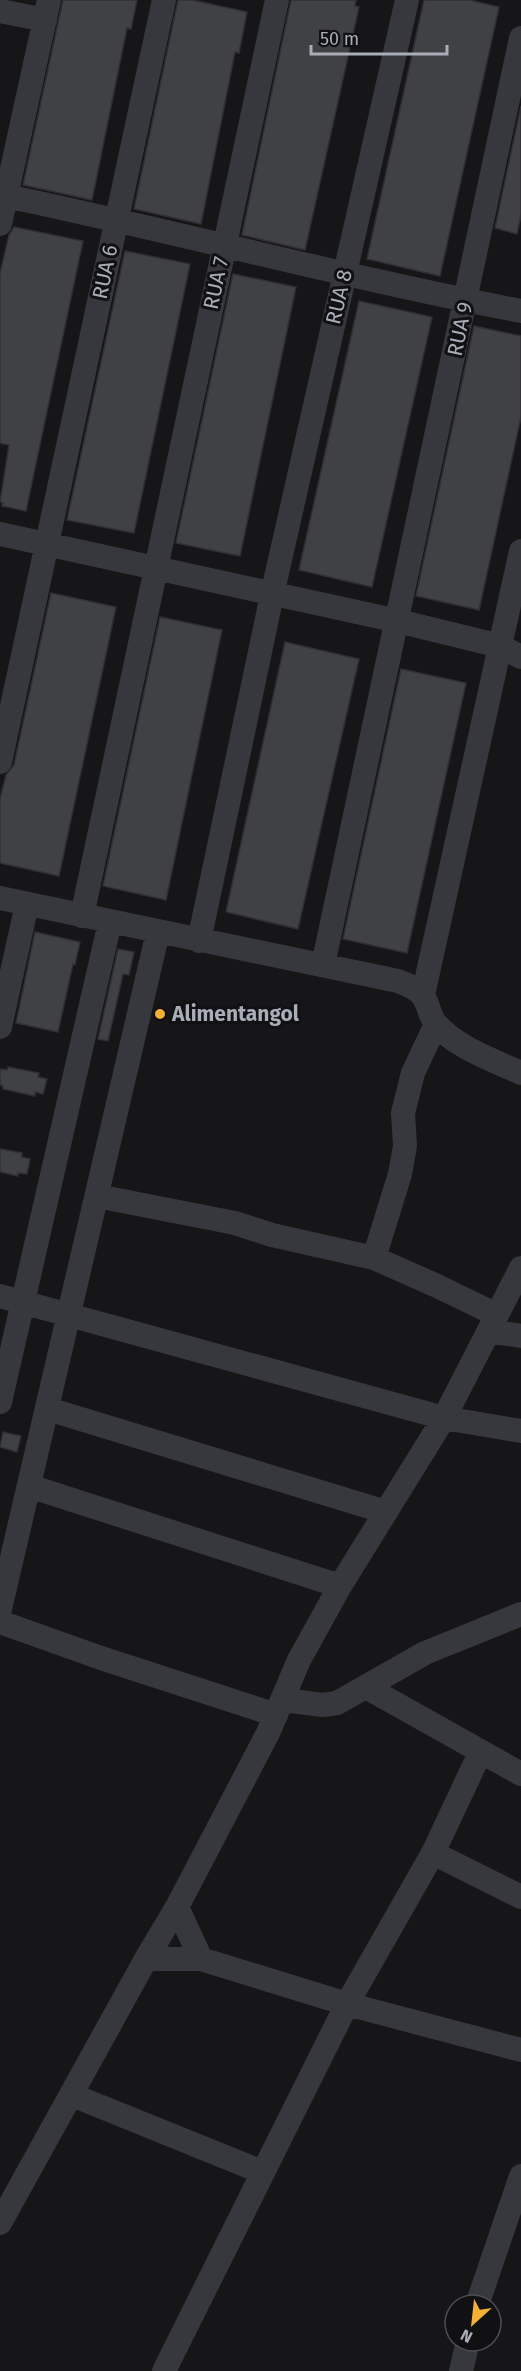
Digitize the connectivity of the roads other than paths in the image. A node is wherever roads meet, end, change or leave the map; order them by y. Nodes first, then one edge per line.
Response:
1 (164, 0) edge
2 (278, 0) edge
3 (406, 0) edge
4 (47, 10) edge
5 (0, 11) edge
6 (521, 38) edge
7 (6, 196) junction
8 (116, 219) junction
9 (0, 224) edge
10 (224, 244) junction
11 (344, 274) junction
12 (466, 301) junction
13 (521, 311) edge
14 (0, 534) edge
15 (46, 543) junction
16 (521, 551) edge
17 (155, 566) junction
18 (272, 594) junction
19 (398, 621) junction
20 (510, 651) edge
21 (0, 762) edge
22 (0, 898) edge
23 (27, 904) junction
24 (82, 916) junction
25 (110, 922) junction
26 (158, 932) junction
27 (199, 940) junction
28 (323, 964) junction
29 (423, 995) junction
30 (436, 1024) junction
31 (0, 1027) edge
32 (521, 1073) edge
33 (97, 1196) junction
34 (374, 1258) junction
35 (521, 1268) edge
36 (0, 1296) edge
37 (24, 1301) junction
38 (69, 1314) junction
39 (493, 1323) junction
40 (521, 1336) edge
41 (0, 1402) edge
42 (48, 1409) junction
43 (444, 1418) junction
44 (521, 1431) edge
45 (29, 1486) junction
46 (386, 1512) junction
47 (340, 1586) junction
48 (0, 1610) edge
49 (521, 1614) edge
50 (0, 1622) edge
51 (366, 1687) junction
52 (280, 1708) junction
53 (480, 1753) junction
54 (521, 1774) edge
55 (433, 1853) junction
56 (521, 1897) edge
57 (177, 1907) junction
58 (146, 1959) junction
59 (201, 1959) junction
60 (347, 2004) junction
61 (521, 2050) edge
62 (72, 2095) junction
63 (262, 2172) junction
64 (521, 2176) edge
65 (0, 2223) edge
66 (481, 2293) edge
67 (465, 2353) edge
68 (164, 2371) edge
69 (460, 2371) edge

1 - 8 street, RUA 6
2 - 10 street, RUA 7
3 - 11 street, RUA 8
4 - 5 street
4 - 7 street
6 - 12 street, RUA 9
7 - 8 street
7 - 9 street
8 - 10 street
8 - 15 street, RUA 6
10 - 11 street
10 - 17 street, RUA 7
11 - 12 street
11 - 18 street, RUA 8
12 - 13 street
12 - 19 street, RUA 9
14 - 15 street
15 - 17 street
15 - 21 street, RUA 6
16 - 20 street
17 - 18 street
17 - 24 street, RUA 7
18 - 19 street
18 - 27 street, RUA 8
19 - 20 street
19 - 28 street, RUA 9
20 - 29 street
22 - 23 street
23 - 24 street
23 - 31 street
24 - 25 street
25 - 26 street
25 - 37 street
26 - 27 street
26 - 33 street
27 - 28 street
28 - 29 street
29 - 30 street
30 - 32 street
30 - 34 street
33 - 34 street
33 - 38 street
34 - 39 street
35 - 39 street
36 - 37 street
37 - 38 street
37 - 41 street
38 - 42 street
38 - 43 street
39 - 40 street
39 - 43 street
42 - 45 street
42 - 46 street
43 - 44 street
43 - 46 street
45 - 47 street
45 - 48 street
46 - 47 street
47 - 52 street
49 - 51 street
50 - 52 street
51 - 52 street
51 - 53 street
52 - 57 street
53 - 54 street
53 - 55 street
55 - 56 street
55 - 60 street
57 - 58 street
57 - 59 street
58 - 59 street
58 - 62 street
59 - 60 street
60 - 61 street
60 - 63 street
62 - 63 street
62 - 65 street
63 - 68 street
64 - 66 street
67 - 69 street

